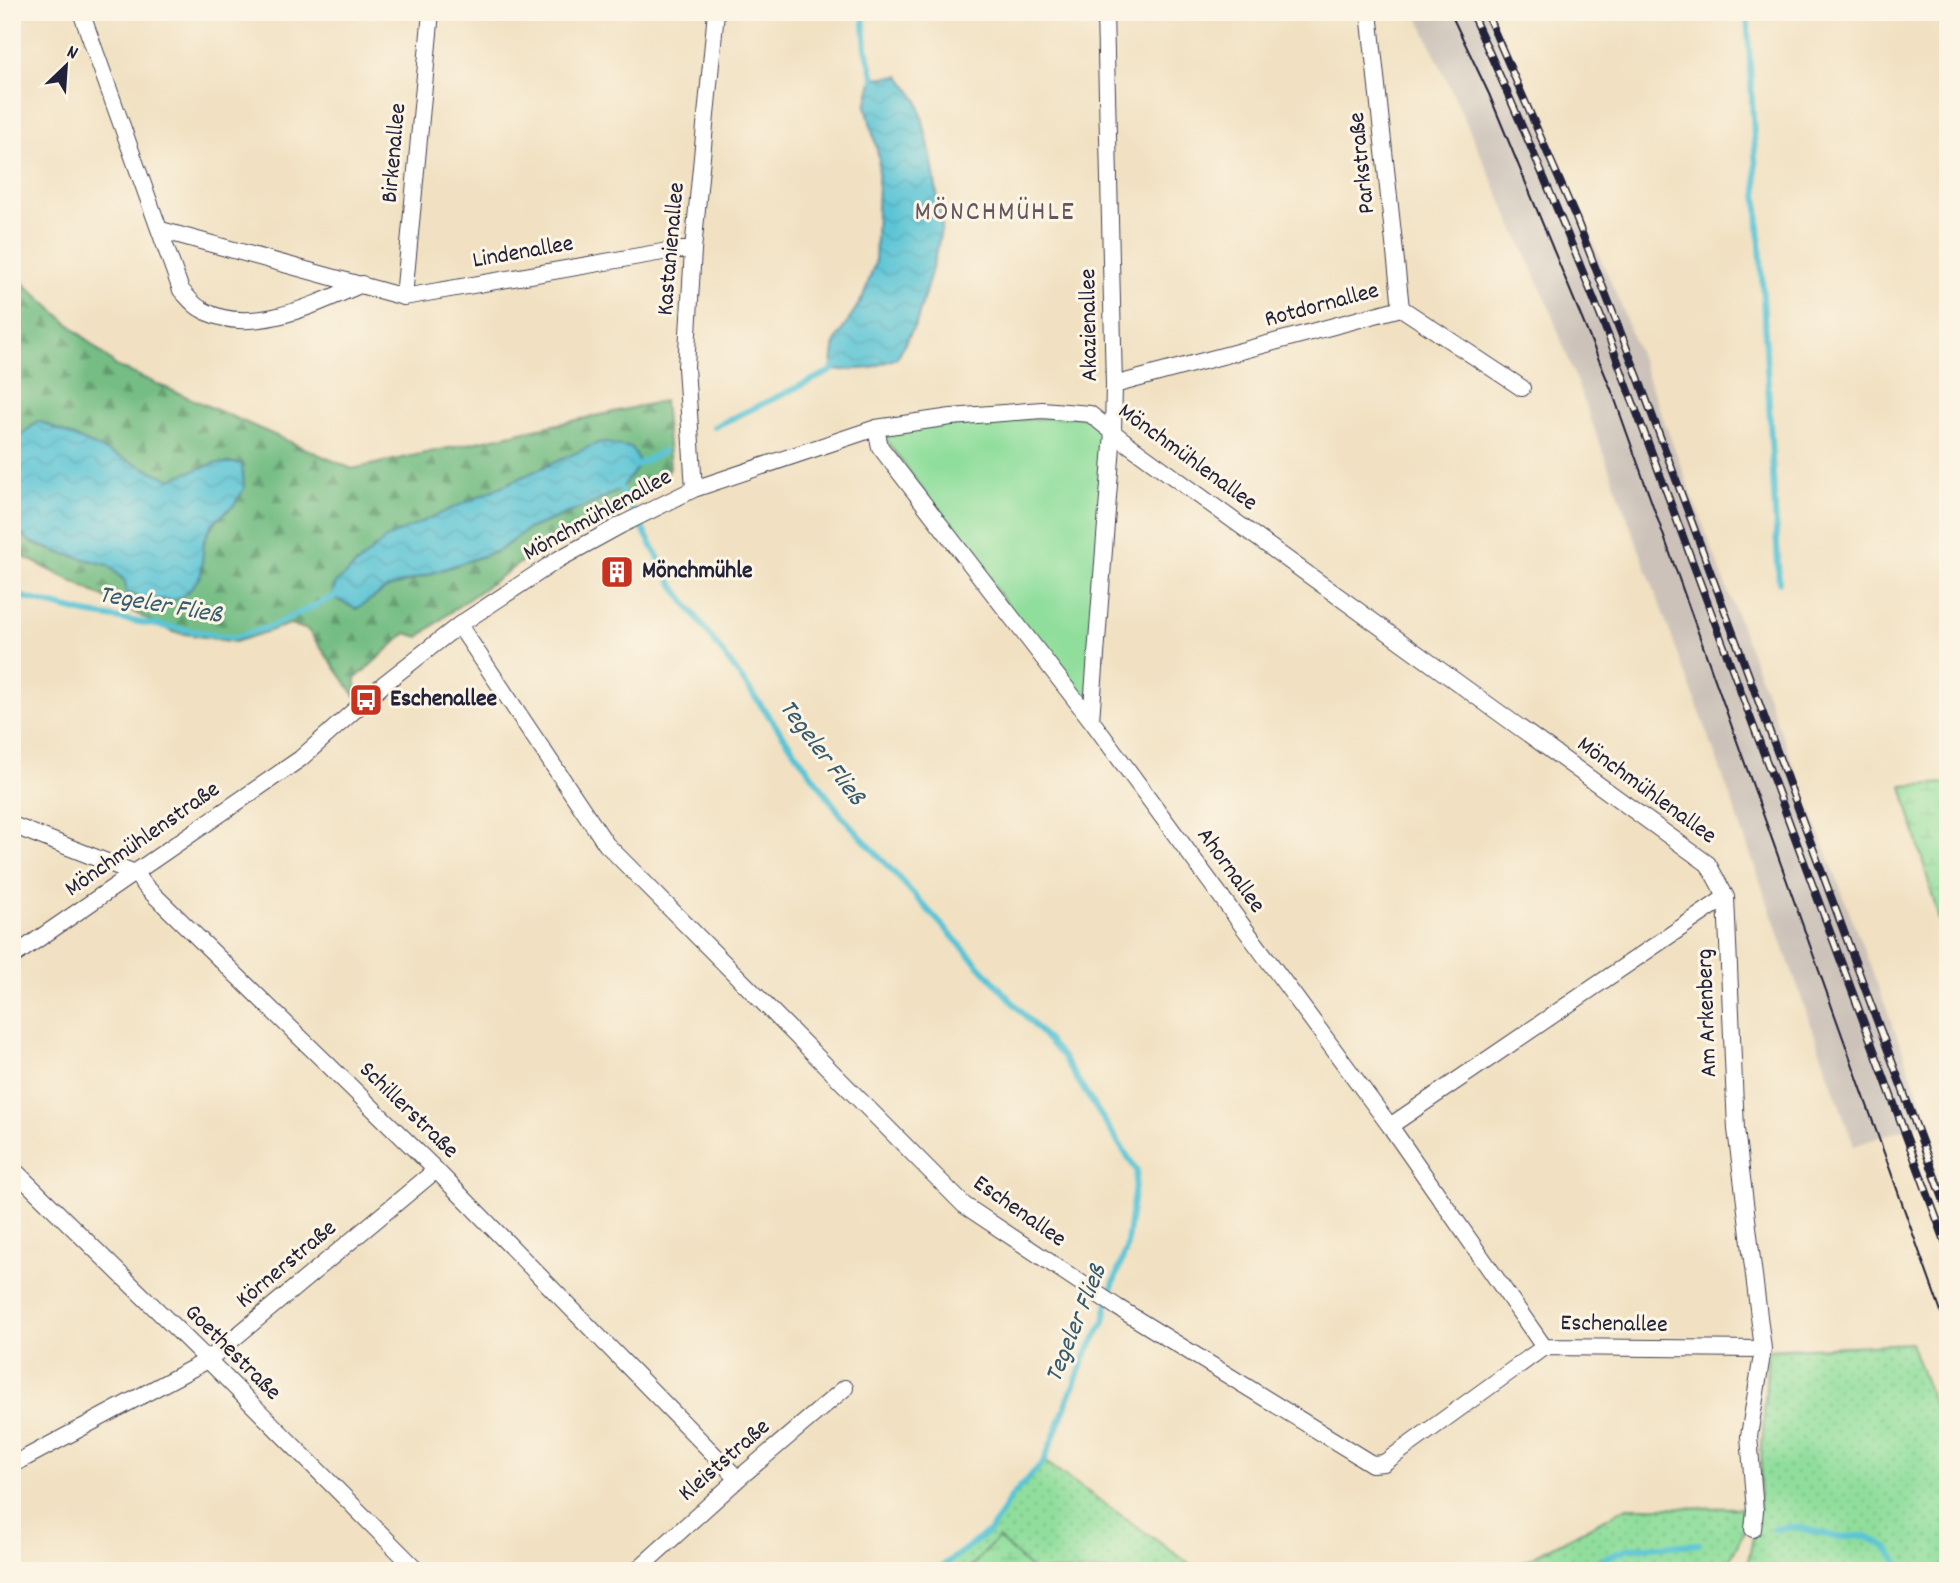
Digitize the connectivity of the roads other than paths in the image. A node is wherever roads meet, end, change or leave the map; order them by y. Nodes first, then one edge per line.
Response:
1 (81, 12) edge
2 (431, 12) edge
3 (716, 12) edge
4 (1105, 12) edge
5 (1369, 12) edge
6 (160, 230) junction
7 (693, 250) junction
8 (362, 285) junction
9 (404, 297) junction
10 (1401, 308) junction
11 (1114, 385) junction
12 (1522, 388) dead end
13 (876, 428) junction
14 (1113, 432) junction
15 (694, 489) junction
16 (459, 625) junction
17 (1091, 720) junction
18 (300, 759) joint
19 (12, 825) edge
20 (135, 873) junction
21 (1726, 897) junction
22 (12, 957) edge
23 (1390, 1126) junction
24 (12, 1168) edge
25 (436, 1170) junction
26 (1544, 1347) junction
27 (1763, 1349) junction
28 (208, 1360) junction
29 (845, 1388) dead end
30 (12, 1465) edge
31 (738, 1479) junction
32 (1753, 1529) dead end
33 (418, 1571) edge
34 (636, 1571) edge

1 - 6 street
2 - 9 street, Birkenallee
3 - 7 street, Kastanienallee
4 - 11 street, Akazienallee
5 - 10 street, Parkstraße
6 - 8 street, Lindenallee
6 - 8 street
7 - 9 street, Lindenallee
7 - 15 street, Kastanienallee
8 - 9 street, Lindenallee
10 - 11 street, Rotdornallee
10 - 12 street, Rotdornallee
11 - 14 street, Akazienallee
13 - 14 street, Mönchmühlenallee
13 - 15 street, Mönchmühlenallee
13 - 17 street, Ahornallee
14 - 17 street, Akazienallee
14 - 21 street, Mönchmühlenallee
15 - 16 street, Mönchmühlenallee
16 - 18 street, Mönchmühlenallee
16 - 26 street, Eschenallee
17 - 23 street, Ahornallee
18 - 20 street, Mönchmühlenstraße
19 - 20 street, Schillerstraße
20 - 22 street, Mönchmühlenstraße
20 - 25 street, Schillerstraße
21 - 23 street, Am Arkenberg
21 - 27 street, Am Arkenberg
23 - 26 street, Ahornallee
24 - 28 street, Goethestraße
25 - 28 street, Körnerstraße
25 - 31 street, Schillerstraße
26 - 27 street, Eschenallee
27 - 32 street, Am Arkenberg
28 - 30 street, Körnerstraße
28 - 33 street, Goethestraße
29 - 31 street, Kleiststraße
31 - 34 street, Kleiststraße

